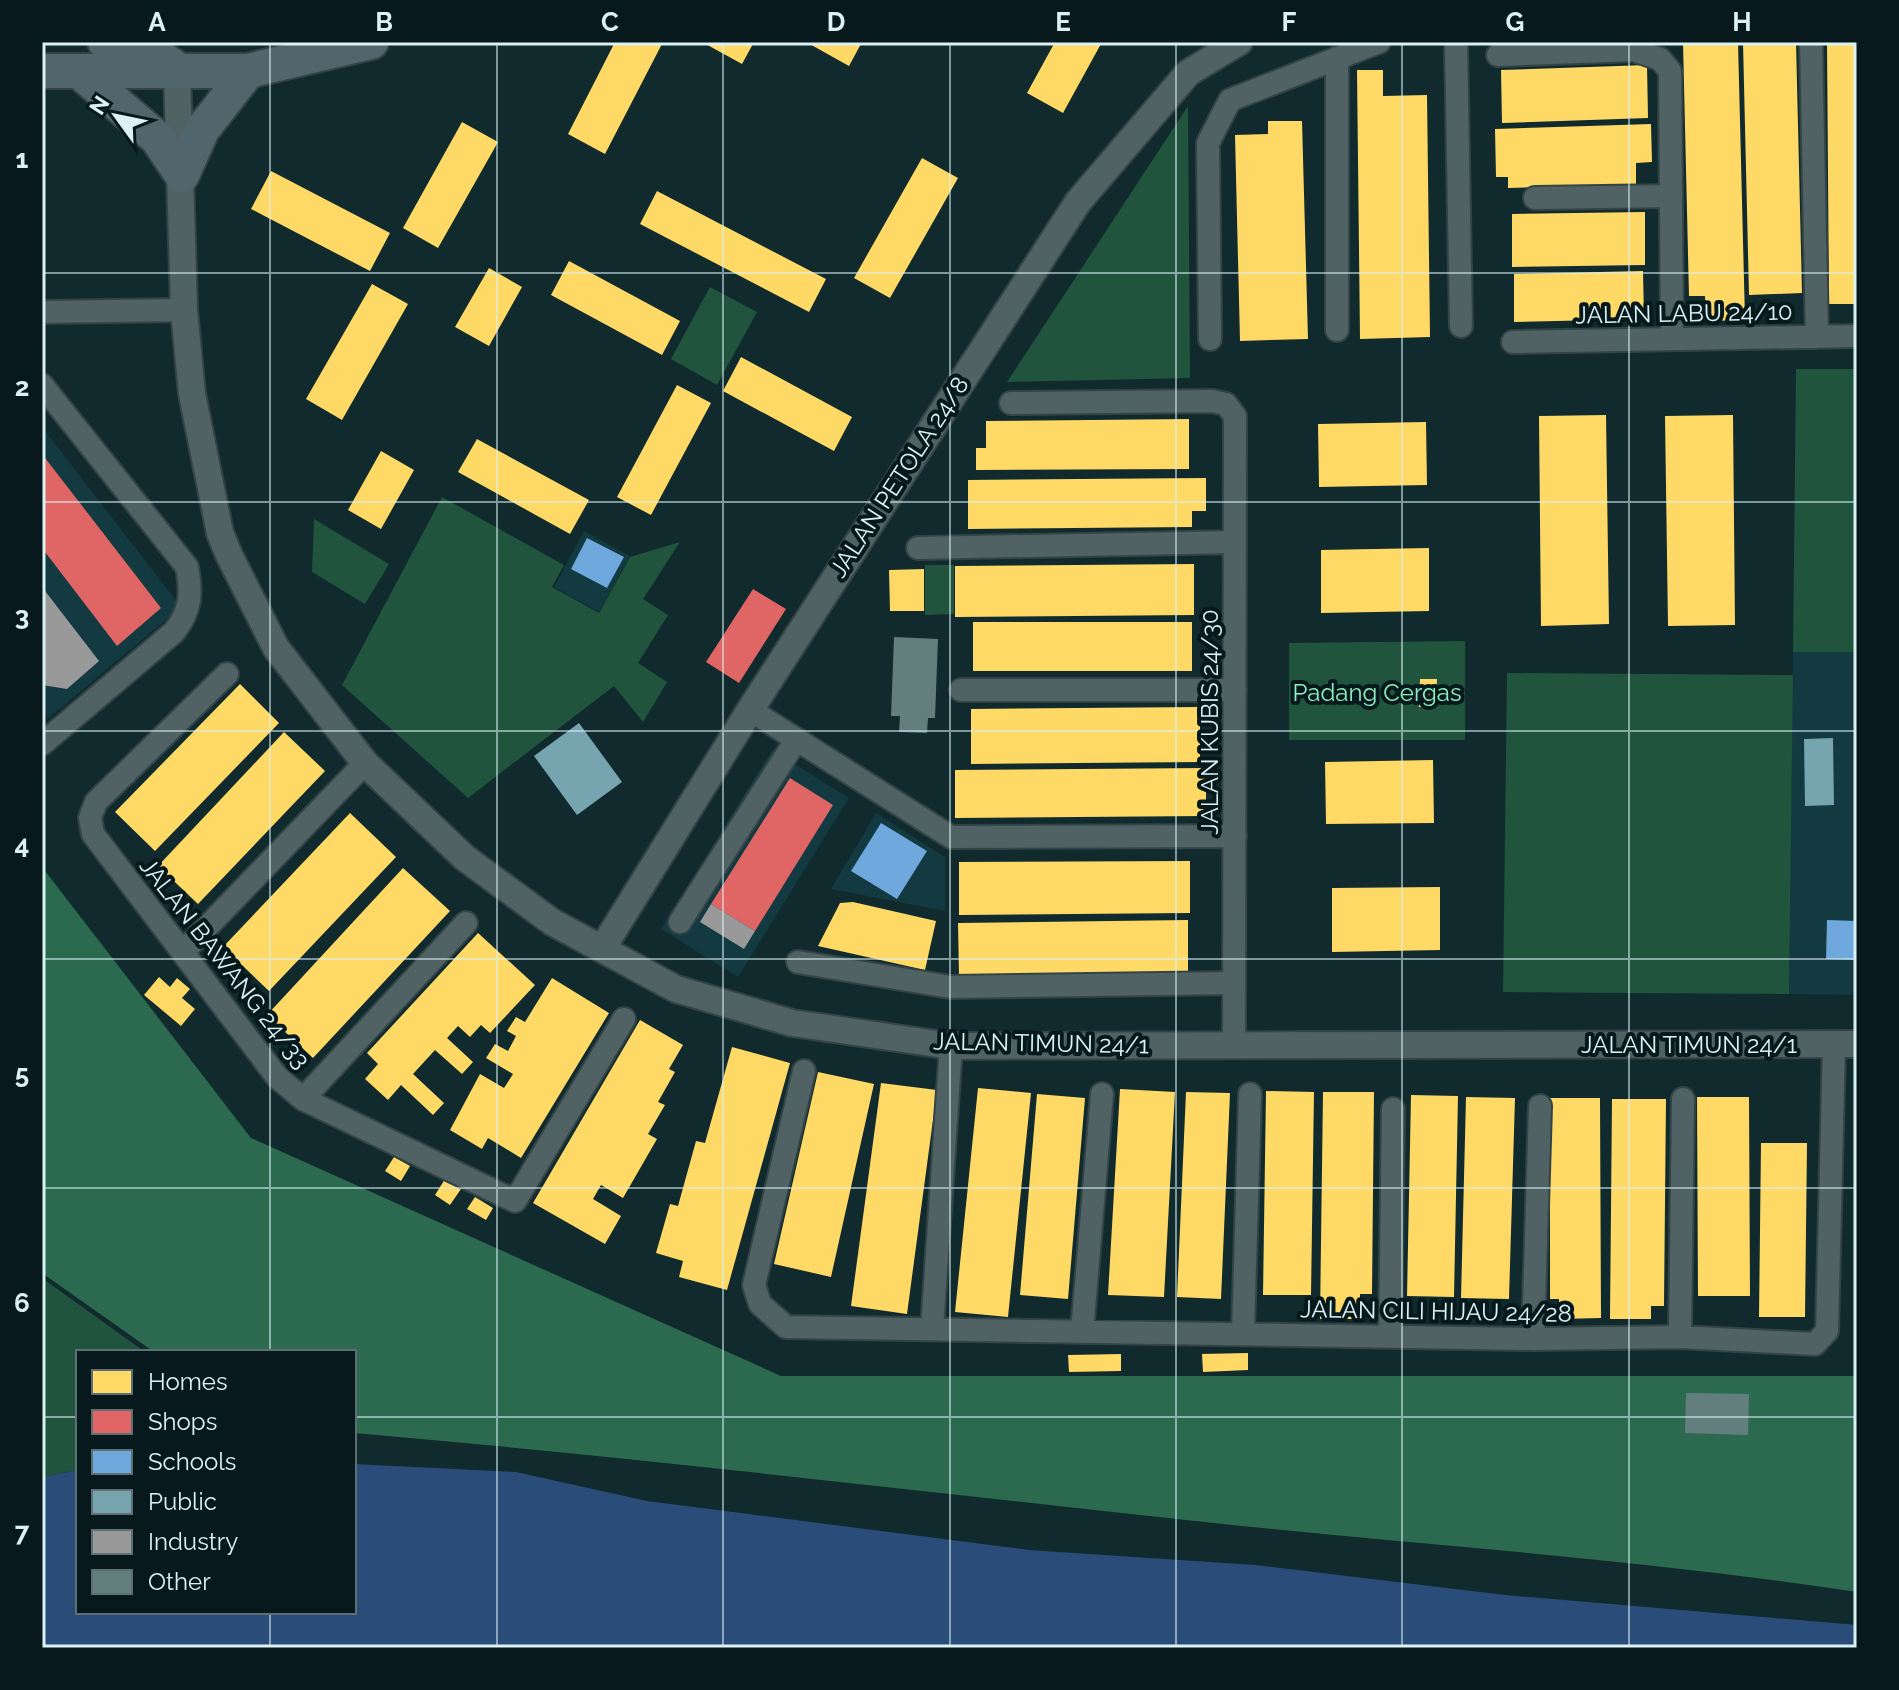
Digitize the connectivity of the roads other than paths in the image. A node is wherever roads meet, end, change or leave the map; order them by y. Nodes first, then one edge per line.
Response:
1 (105, 42) edge
2 (371, 42) edge
3 (1239, 42) edge
4 (1379, 42) edge
5 (1456, 42) edge
6 (1811, 42) edge
7 (1498, 55) dead end
8 (1337, 58) junction
9 (42, 71) edge
10 (248, 71) junction
11 (80, 72) junction
12 (177, 72) junction
13 (182, 175) junction
14 (1671, 196) junction
15 (1535, 198) dead end
16 (184, 310) junction
17 (42, 312) edge
18 (1461, 326) dead end
19 (1337, 330) dead end
20 (1857, 336) edge
21 (1817, 337) junction
22 (1210, 339) dead end
23 (1672, 339) junction
24 (1513, 342) dead end
25 (42, 385) edge
26 (1011, 403) dead end
27 (1235, 542) junction
28 (918, 548) dead end
29 (227, 674) dead end
30 (961, 690) dead end
31 (1235, 690) junction
32 (750, 710) junction
33 (796, 740) junction
34 (43, 741) edge
35 (365, 763) junction
36 (1235, 836) junction
37 (680, 922) dead end
38 (466, 923) dead end
39 (602, 949) junction
40 (183, 952) junction
41 (798, 962) dead end
42 (1234, 983) junction
43 (624, 1019) dead end
44 (1234, 1044) junction
45 (1845, 1044) edge
46 (951, 1046) junction
47 (804, 1071) dead end
48 (1102, 1094) dead end
49 (1250, 1094) dead end
50 (303, 1099) junction
51 (1683, 1099) dead end
52 (1540, 1106) dead end
53 (1393, 1109) dead end
54 (932, 1329) junction
55 (1082, 1332) junction
56 (1243, 1334) junction
57 (1390, 1336) junction
58 (1680, 1337) junction
59 (1533, 1339) junction

1 - 12 main road
2 - 10 main road
3 - 32 street, JALAN PETOLA 24/8
4 - 8 street
5 - 18 street
6 - 21 street
7 - 14 street
8 - 19 street
8 - 22 street
9 - 11 main road
10 - 12 main road
10 - 13 main road
11 - 12 main road
11 - 13 main road
12 - 13 street, JALAN TIMUN 24/1
13 - 16 street, JALAN TIMUN 24/1
14 - 15 street
14 - 23 street
16 - 17 street
16 - 35 street, JALAN TIMUN 24/1
20 - 21 street, JALAN LABU 24/10
21 - 23 street, JALAN LABU 24/10
23 - 24 street, JALAN LABU 24/10
25 - 34 street
26 - 27 street, JALAN KUBIS 24/30
27 - 28 street
27 - 31 street, JALAN KUBIS 24/30
29 - 40 street, JALAN BAWANG 24/33
30 - 31 street
31 - 36 street, JALAN KUBIS 24/30
32 - 33 street
32 - 39 street, JALAN PETOLA 24/8
33 - 36 street
33 - 37 street
35 - 39 street, JALAN TIMUN 24/1
35 - 40 street
36 - 42 street, JALAN KUBIS 24/30
38 - 50 street
39 - 46 street, JALAN TIMUN 24/1
40 - 50 street, JALAN BAWANG 24/33
41 - 42 street
42 - 44 street, JALAN KUBIS 24/30
43 - 50 street, JALAN BAWANG 24/33
44 - 45 street, JALAN TIMUN 24/1
44 - 46 street, JALAN TIMUN 24/1
45 - 58 street, JALAN CILI HIJAU 24/28
46 - 54 street
47 - 54 street, JALAN CILI HIJAU 24/28
48 - 55 street
49 - 56 street
51 - 58 street
52 - 59 street
53 - 57 street
54 - 55 street, JALAN CILI HIJAU 24/28
55 - 56 street, JALAN CILI HIJAU 24/28
56 - 57 street, JALAN CILI HIJAU 24/28
57 - 59 street, JALAN CILI HIJAU 24/28
58 - 59 street, JALAN CILI HIJAU 24/28

